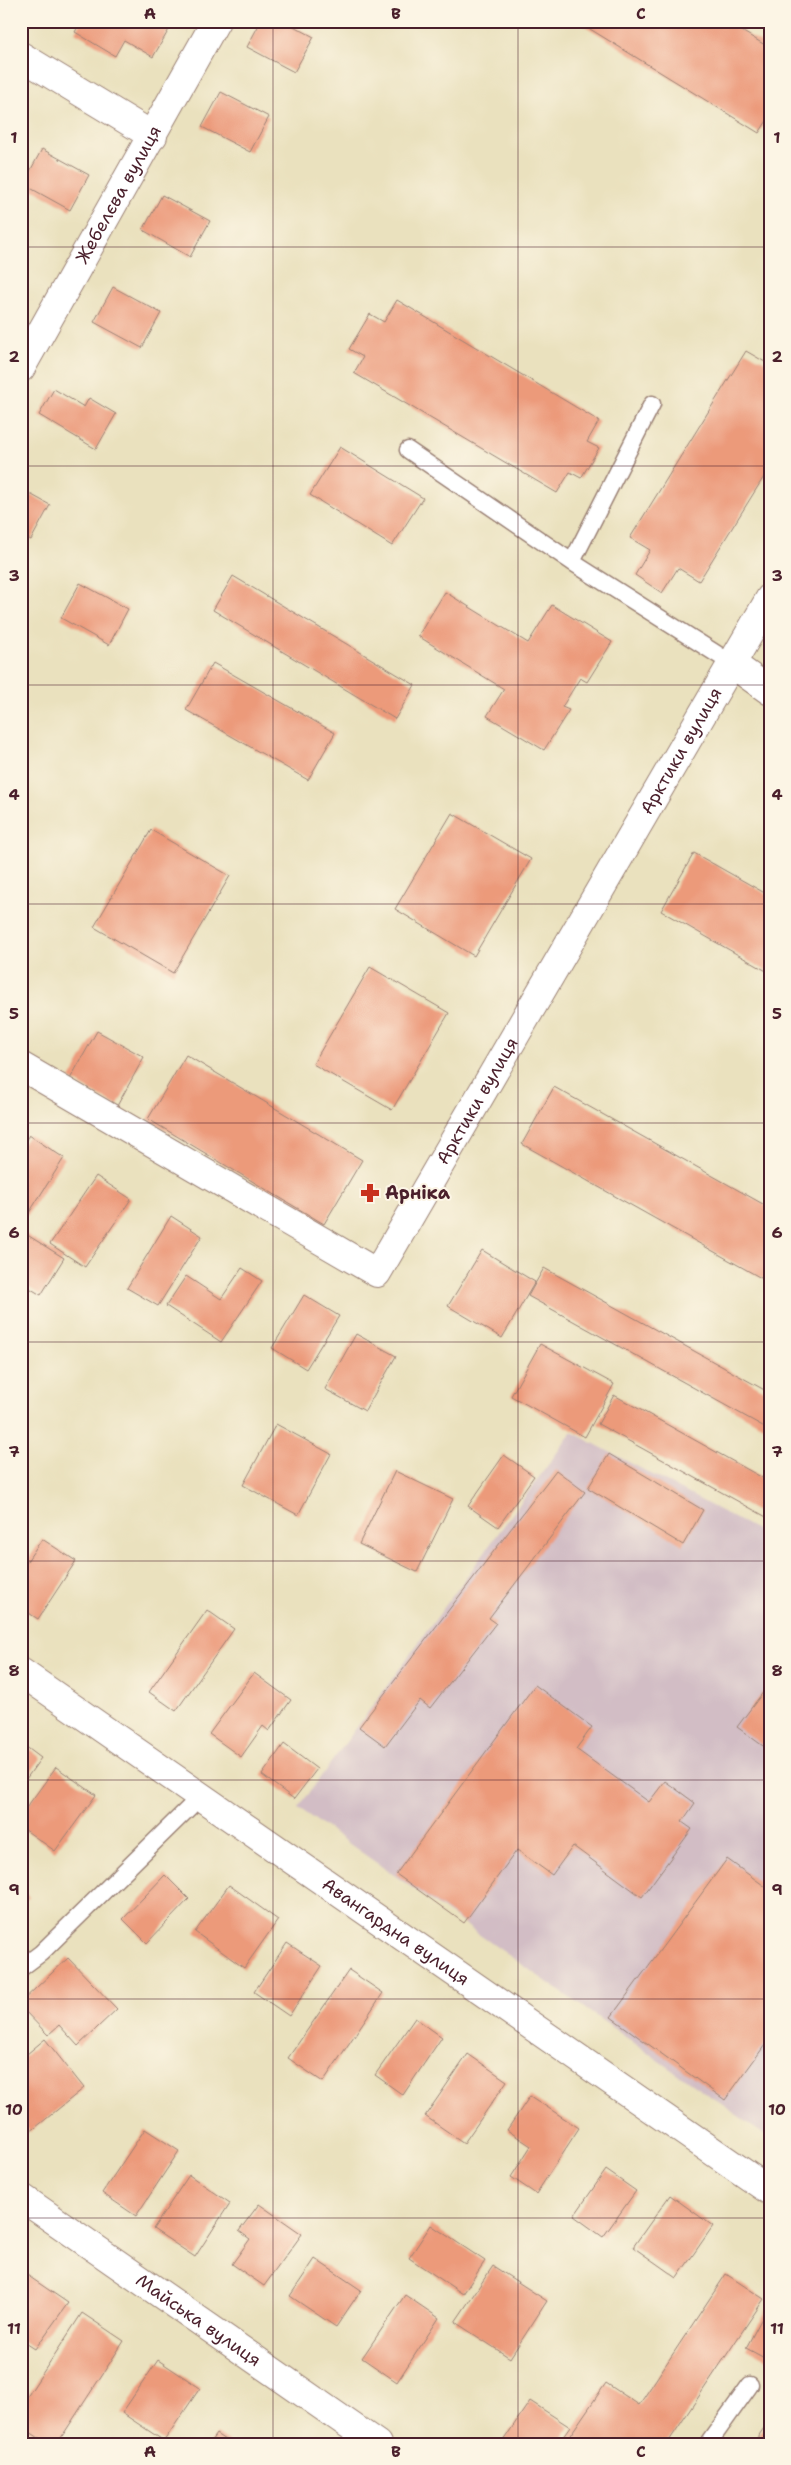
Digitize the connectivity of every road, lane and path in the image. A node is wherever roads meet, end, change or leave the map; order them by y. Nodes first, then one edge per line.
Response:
1 (216, 21) edge
2 (21, 56) edge
3 (153, 136) junction
4 (21, 368) edge
5 (652, 404) dead end
6 (408, 450) dead end
7 (572, 562) junction
8 (770, 598) edge
9 (731, 663) junction
10 (770, 691) edge
11 (21, 1066) edge
12 (21, 1672) edge
13 (200, 1796) junction
14 (21, 1968) edge
15 (770, 2191) edge
16 (21, 2197) edge
17 (750, 2385) dead end
18 (377, 2444) edge
19 (708, 2444) edge

1 - 3 street, Жебелєва вулиця
2 - 3 street
3 - 4 street, Жебелєва вулиця
5 - 7 lane
6 - 7 lane
7 - 9 lane
8 - 9 street, Арктики вулиця
9 - 10 street
9 - 11 street, Арктики вулиця
12 - 13 street, Авангардна вулиця
13 - 14 lane
13 - 15 street, Авангардна вулиця
16 - 18 street, Майська вулиця
17 - 19 lane

